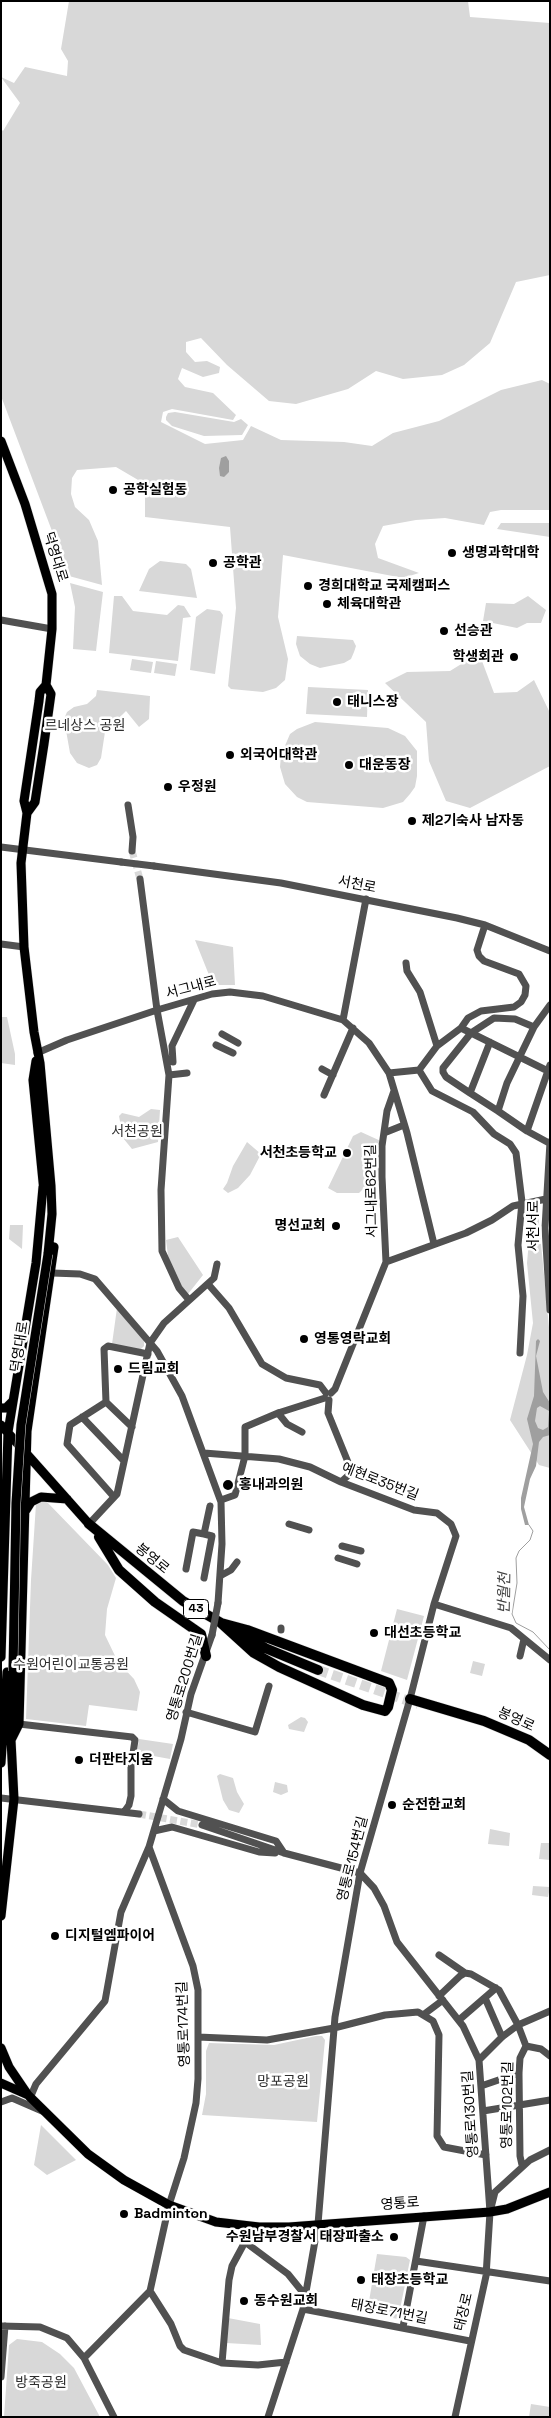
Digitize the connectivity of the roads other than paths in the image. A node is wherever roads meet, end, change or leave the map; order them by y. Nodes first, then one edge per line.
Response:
1 (1, 441) edge
2 (1, 620) edge
3 (52, 629) junction
4 (128, 805) dead end
5 (1, 847) edge
6 (22, 849) junction
7 (132, 851) tunnel mouth
8 (140, 879) tunnel mouth
9 (366, 899) junction
10 (485, 925) junction
11 (1, 944) edge
12 (24, 947) junction
13 (550, 951) edge
14 (406, 963) dead end
15 (194, 1000) junction
16 (550, 1005) edge
17 (158, 1010) junction
18 (343, 1020) junction
19 (534, 1027) junction
20 (353, 1028) junction
21 (461, 1028) junction
22 (470, 1033) junction
23 (222, 1034) dead end
24 (490, 1042) junction
25 (238, 1043) dead end
26 (216, 1045) dead end
27 (437, 1046) junction
28 (169, 1051) junction
29 (37, 1053) junction
30 (233, 1054) dead end
31 (519, 1056) junction
32 (322, 1069) dead end
33 (549, 1069) edge
34 (419, 1070) junction
35 (187, 1073) dead end
36 (389, 1073) junction
37 (169, 1075) junction
38 (333, 1075) junction
39 (394, 1091) junction
40 (470, 1093) junction
41 (324, 1095) dead end
42 (498, 1111) junction
43 (404, 1125) junction
44 (526, 1131) junction
45 (384, 1133) junction
46 (550, 1143) edge
47 (47, 1187) junction
48 (546, 1199) junction
49 (522, 1204) junction
50 (434, 1244) junction
51 (386, 1262) junction
52 (217, 1264) dead end
53 (52, 1273) junction
54 (208, 1284) junction
55 (190, 1300) junction
56 (550, 1310) edge
57 (150, 1343) junction
58 (520, 1353) dead end
59 (148, 1354) junction
60 (327, 1396) junction
61 (13, 1401) junction
62 (106, 1402) junction
63 (1, 1408) edge
64 (278, 1413) junction
65 (82, 1417) junction
66 (132, 1427) junction
67 (5, 1428) edge
68 (302, 1432) dead end
69 (204, 1453) junction
70 (28, 1454) junction
71 (245, 1456) junction
72 (124, 1462) junction
73 (341, 1482) junction
74 (114, 1498) junction
75 (67, 1499) junction
76 (221, 1500) junction
77 (210, 1506) dead end
78 (26, 1510) junction
79 (289, 1524) dead end
80 (91, 1526) junction
81 (309, 1530) dead end
82 (204, 1534) junction
83 (342, 1546) dead end
84 (361, 1551) dead end
85 (338, 1558) dead end
86 (237, 1562) dead end
87 (358, 1564) dead end
88 (186, 1569) dead end
89 (220, 1576) junction
90 (204, 1578) dead end
91 (434, 1604) junction
92 (221, 1623) junction
93 (524, 1639) junction
94 (1, 1656) edge
95 (206, 1656) junction
96 (520, 1656) dead end
97 (550, 1660) edge
98 (318, 1670) tunnel mouth
99 (269, 1686) dead end
100 (410, 1700) junction
101 (186, 1712) junction
102 (19, 1724) junction
103 (5, 1737) edge
104 (550, 1755) edge
105 (1, 1763) edge
106 (1, 1798) edge
107 (14, 1799) junction
108 (163, 1799) junction
109 (124, 1812) junction
110 (139, 1814) tunnel mouth
111 (202, 1825) tunnel mouth
112 (154, 1831) junction
113 (149, 1847) junction
114 (284, 1853) junction
115 (360, 1873) junction
116 (1, 1916) edge
117 (438, 1955) dead end
118 (466, 1973) junction
119 (496, 1988) junction
120 (441, 1998) junction
121 (485, 1998) junction
122 (550, 2010) edge
123 (423, 2015) junction
124 (459, 2020) junction
125 (518, 2024) junction
126 (334, 2028) junction
127 (198, 2037) junction
128 (502, 2037) junction
129 (526, 2046) junction
130 (1, 2048) edge
131 (550, 2056) edge
132 (480, 2060) junction
133 (519, 2073) junction
134 (1, 2083) edge
135 (481, 2086) junction
136 (29, 2097) junction
137 (550, 2100) edge
138 (1, 2102) edge
139 (519, 2105) junction
140 (483, 2111) junction
141 (44, 2112) junction
142 (550, 2150) edge
143 (486, 2155) junction
144 (522, 2165) junction
145 (550, 2192) edge
146 (169, 2205) junction
147 (490, 2212) junction
148 (424, 2216) junction
149 (318, 2224) junction
150 (248, 2226) junction
151 (245, 2242) junction
152 (416, 2261) junction
153 (486, 2271) junction
154 (550, 2281) edge
155 (150, 2291) junction
156 (305, 2295) junction
157 (303, 2309) junction
158 (3, 2326) edge
159 (403, 2327) junction
160 (470, 2341) junction
161 (84, 2358) junction
162 (286, 2362) junction
163 (222, 2363) junction
164 (1, 2377) edge
165 (114, 2417) edge
166 (268, 2417) edge
167 (455, 2417) edge

1 - 3 main road, 덕영대로
2 - 3 street
3 - 6 main road, 덕영대로
4 - 7 street
5 - 6 street
6 - 9 street, 서천로, bridge
6 - 12 main road, 덕영대로
8 - 17 street
9 - 10 street, 서천로
9 - 18 street
10 - 13 street, 서천로
10 - 21 street
11 - 12 street
12 - 29 main road, 덕영대로
14 - 27 street
15 - 17 street, 서그내로
15 - 18 street, 서그내로
15 - 28 street
16 - 19 street
17 - 28 street
17 - 29 street, 서그내로
18 - 20 street, 서그내로
19 - 22 street
19 - 31 street
20 - 36 street, 서그내로
20 - 38 street
21 - 22 street
21 - 27 street
22 - 24 street
22 - 40 street
23 - 25 street
24 - 31 street
24 - 40 street
26 - 30 street
27 - 34 street
28 - 37 street
29 - 47 main road, 덕영대로
31 - 33 street
31 - 42 street
32 - 38 street
33 - 44 street
34 - 36 street
34 - 49 street
35 - 37 street
36 - 39 street, 서그내로
37 - 55 street
38 - 41 street
39 - 43 street, 서그내로
39 - 45 street, 서그내로62번길
40 - 42 street
42 - 44 street
43 - 45 street
43 - 50 street, 서그내로
44 - 46 street
45 - 51 street, 서그내로62번길
46 - 48 street, 서천서로
47 - 53 main road
47 - 61 main road
47 - 103 main road, 덕영대로, bridge
48 - 49 street
48 - 56 street, 서천서로
49 - 50 street
49 - 58 street
50 - 51 street
51 - 60 street, 서그내로62번길
52 - 54 street
53 - 57 street, 영통로200번길
53 - 70 main road
54 - 55 street
54 - 60 street
55 - 57 street
57 - 59 street
57 - 69 street, 영통로200번길
59 - 62 street
59 - 66 street
60 - 64 street
60 - 73 street
61 - 63 main road
61 - 67 main road
62 - 65 street
62 - 66 street
64 - 68 street
64 - 71 street
65 - 72 street
65 - 74 street
66 - 72 street
67 - 70 main road, 봉영로 / 43
67 - 94 main road
69 - 71 street, 예현로35번길
69 - 76 street, 영통로200번길
70 - 75 main road, 봉영로 / 43
70 - 78 main road
71 - 73 street, 예현로35번길
71 - 76 street
72 - 74 street
73 - 91 street, 예현로35번길
74 - 80 street
75 - 78 main road
75 - 80 main road, 봉영로 / 43
76 - 89 street, 영통로200번길
77 - 82 street
78 - 102 main road
79 - 81 street
80 - 92 highway, 봉영로 / 43
80 - 95 highway
82 - 88 street
82 - 90 street
83 - 84 street
85 - 87 street
86 - 89 street
89 - 95 street, 영통로200번길, bridge
91 - 93 street
91 - 100 street, 예현로35번길
92 - 92 highway
92 - 98 highway, 봉영로 / 43
93 - 96 street
93 - 97 street
95 - 101 street, 영통로200번길
99 - 101 street
100 - 104 highway, 봉영로
100 - 115 street, 영통로154번길
101 - 108 street, 영통로200번길
102 - 103 main road
102 - 109 street
103 - 105 main road, 덕영대로
103 - 107 main road, 덕영대로
106 - 107 street
107 - 109 street
107 - 116 main road, 덕영대로
108 - 112 street, 영통로200번길
108 - 114 street
109 - 110 street
111 - 114 street
112 - 113 street, 영통로200번길
112 - 114 street
113 - 127 street, 영통로174번길
113 - 136 street, 영통로200번길
114 - 115 street
115 - 120 street, 영통로130번길
115 - 126 street, 영통로154번길
117 - 118 street
118 - 119 street
118 - 120 street
119 - 121 street
119 - 125 street
120 - 123 street
120 - 124 street, 영통로130번길
121 - 124 street
121 - 128 street
122 - 125 street
123 - 126 street
123 - 143 street
124 - 132 street, 영통로130번길
125 - 128 street
125 - 129 street, 영통로102번길
126 - 127 street
126 - 149 street, 영통로154번길
127 - 146 street, 영통로174번길
128 - 132 street
129 - 131 street, 영통로102번길
129 - 133 street, 영통로102번길
130 - 136 main road
132 - 135 street, 영통로130번길
133 - 135 street
133 - 139 street, 영통로102번길
134 - 136 main road, 영통로
135 - 140 street, 영통로130번길
136 - 141 main road, 영통로
137 - 139 street
138 - 141 street
139 - 140 street
139 - 144 street, 영통로102번길
140 - 143 street, 영통로130번길
141 - 146 main road, 영통로
142 - 144 street
143 - 147 street, 영통로130번길
144 - 147 street
145 - 147 main road, 영통로
146 - 150 main road, 영통로
146 - 155 street, 영통로174번길
147 - 148 main road, 영통로
147 - 153 street, 태장로
148 - 149 main road, 영통로
148 - 152 street
149 - 150 main road, 영통로
149 - 156 street, 영통로154번길
150 - 151 street
151 - 156 street
151 - 163 street
152 - 153 street
152 - 159 street
153 - 154 street
153 - 160 street, 태장로
155 - 161 street
155 - 163 street
156 - 157 street, 영통로154번길
157 - 159 street, 태장로71번길
157 - 162 street, 영통로154번길
158 - 161 street
158 - 164 street
159 - 160 street, 태장로71번길
160 - 167 street, 태장로
161 - 165 street
162 - 163 street
162 - 166 street, 영통로154번길

